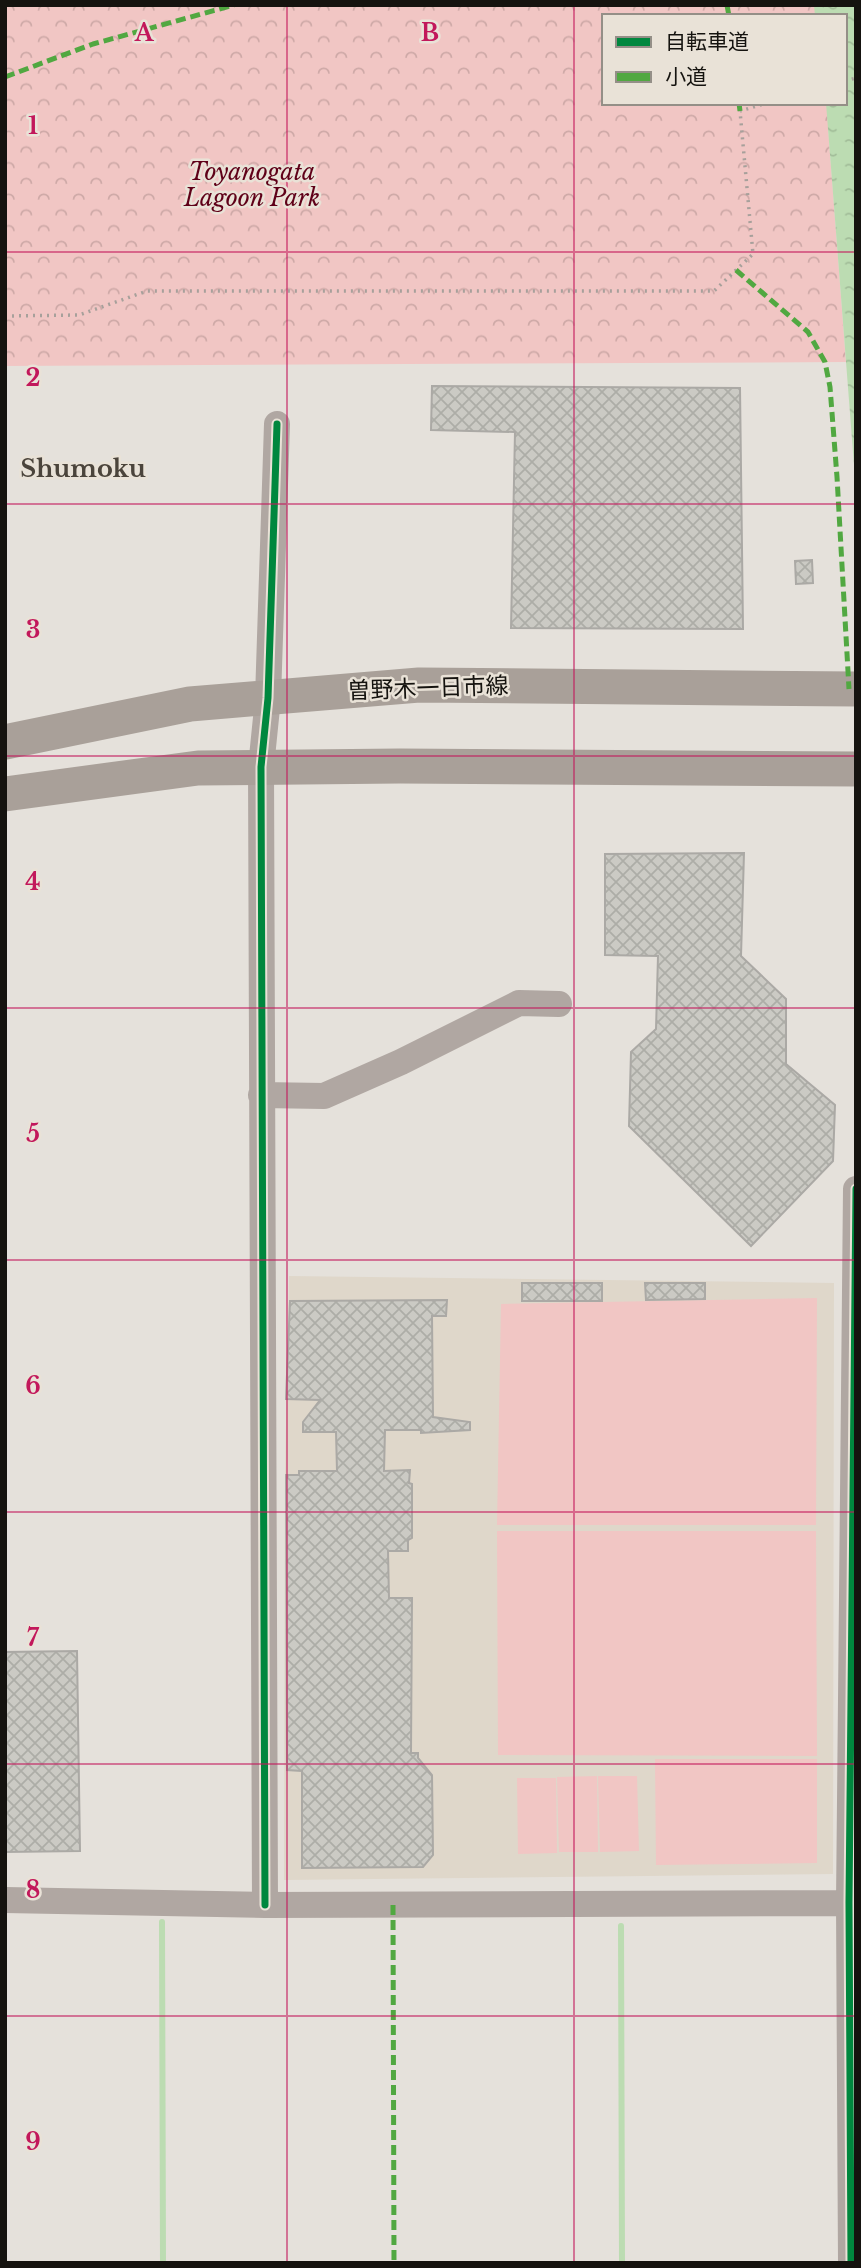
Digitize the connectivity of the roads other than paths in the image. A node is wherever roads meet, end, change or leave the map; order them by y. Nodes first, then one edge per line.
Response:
1 (277, 424) dead end
2 (856, 689) edge
3 (268, 698) junction
4 (5, 742) edge
5 (261, 767) junction
6 (856, 769) edge
7 (5, 794) edge
8 (558, 1004) dead end
9 (261, 1095) junction
10 (856, 1189) edge
11 (5, 1900) edge
12 (852, 1903) edge
13 (265, 1905) junction
14 (851, 2263) edge

1 - 3 street
2 - 3 main road, 曽野木一日市線
3 - 4 main road, 曽野木一日市線
3 - 5 street
5 - 6 main road
5 - 7 main road
5 - 9 street
8 - 9 street
9 - 13 street
10 - 12 street
11 - 13 street
12 - 13 street
12 - 14 street

